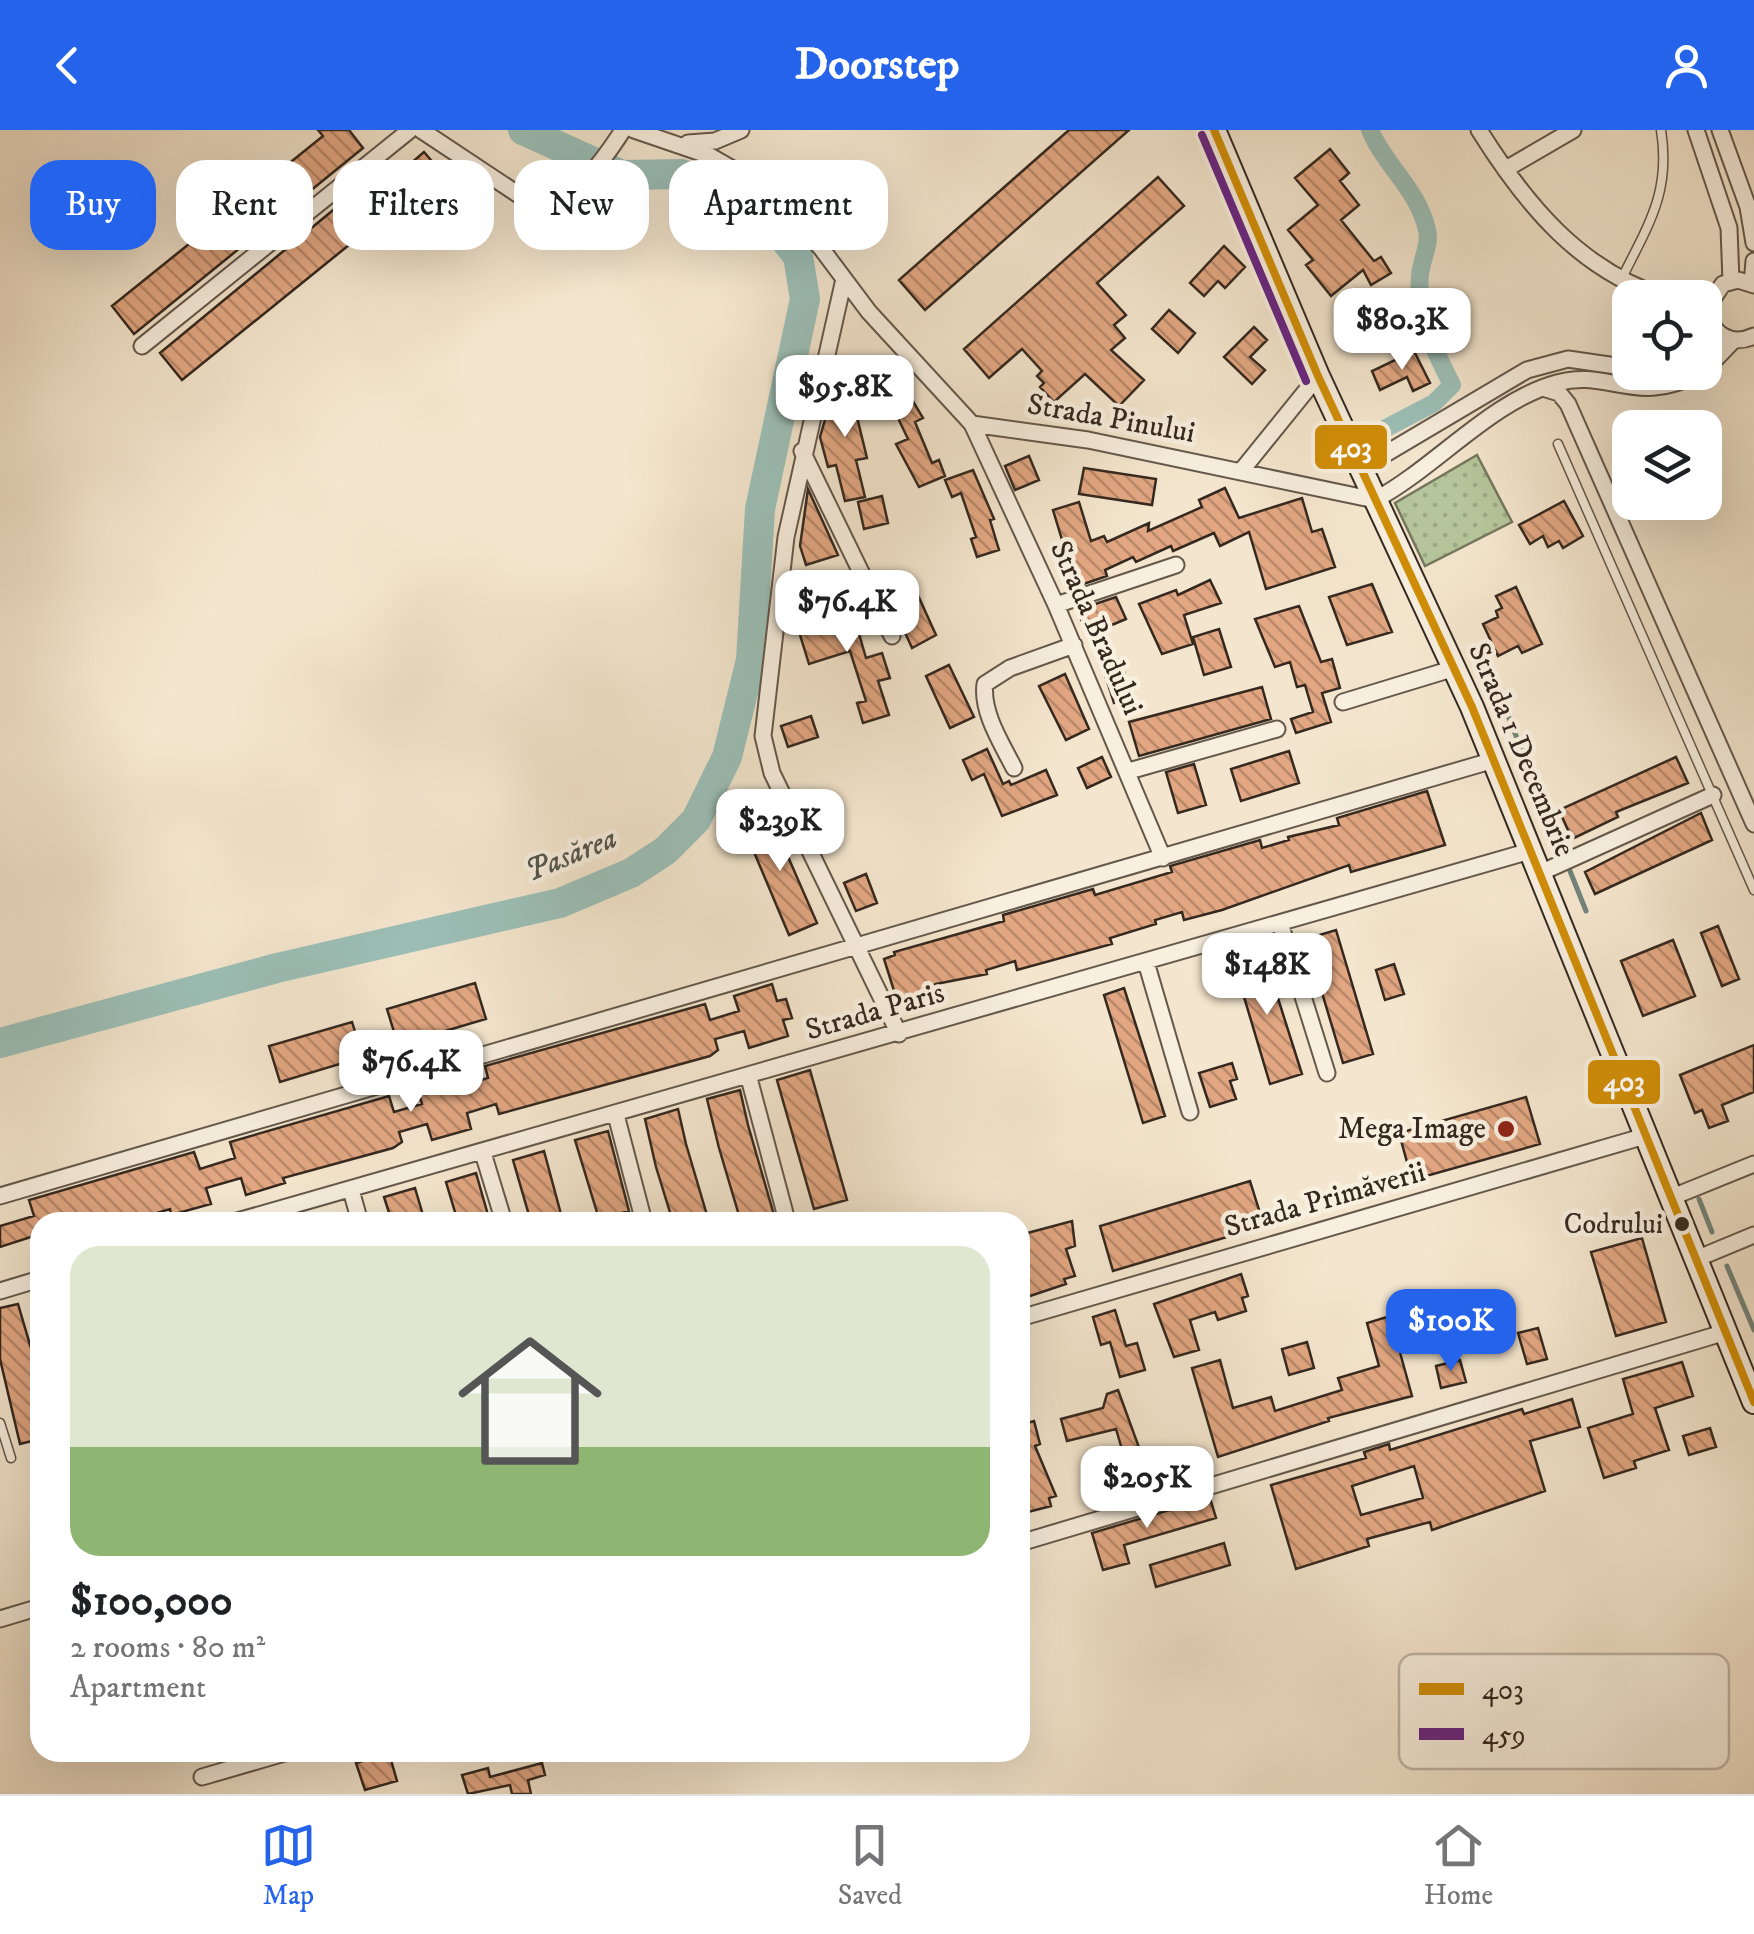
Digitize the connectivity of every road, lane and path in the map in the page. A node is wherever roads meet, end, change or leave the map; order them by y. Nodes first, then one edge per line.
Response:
1 (410, 130) edge
2 (421, 130) edge
3 (623, 130) edge
4 (634, 130) edge
5 (741, 130) edge
6 (1214, 130) edge
7 (1480, 130) edge
8 (1573, 130) edge
9 (1660, 130) edge
10 (1696, 130) edge
11 (1720, 130) edge
12 (679, 142) junction
13 (1506, 170) junction
14 (1754, 242) edge
15 (1754, 261) edge
16 (844, 279) junction
17 (1621, 280) joint
18 (1731, 281) junction
19 (1753, 284) edge
20 (1722, 286) edge
21 (1754, 336) edge
22 (1722, 340) edge
23 (1733, 341) junction
24 (142, 346) dead end
25 (1722, 352) edge
26 (1612, 365) edge
27 (1318, 376) junction
28 (1612, 385) edge
29 (1542, 388) junction
30 (972, 424) junction
31 (1558, 444) dead end
32 (802, 451) junction
33 (1360, 469) junction
34 (1242, 470) junction
35 (1375, 500) junction
36 (1176, 565) dead end
37 (1056, 605) junction
38 (892, 636) dead end
39 (1074, 645) junction
40 (1455, 668) junction
41 (1343, 702) dead end
42 (1277, 729) dead end
43 (1494, 760) junction
44 (1014, 768) dead end
45 (1129, 771) junction
46 (1714, 796) junction
47 (1754, 824) edge
48 (1530, 851) junction
49 (1163, 858) junction
50 (1548, 869) junction
51 (1754, 890) edge
52 (1280, 922) junction
53 (856, 949) junction
54 (1146, 962) junction
55 (899, 1034) junction
56 (1327, 1074) dead end
57 (749, 1078) junction
58 (1190, 1112) dead end
59 (616, 1115) junction
60 (1645, 1136) junction
61 (483, 1152) junction
62 (1754, 1164) edge
63 (351, 1190) junction
64 (0, 1196) edge
65 (1670, 1198) junction
66 (271, 1212) edge
67 (357, 1212) edge
68 (501, 1212) edge
69 (641, 1212) edge
70 (785, 1212) edge
71 (1754, 1235) edge
72 (1696, 1259) junction
73 (30, 1282) edge
74 (0, 1291) edge
75 (1030, 1315) edge
76 (1726, 1332) junction
77 (1754, 1402) edge
78 (0, 1423) edge
79 (11, 1458) dead end
80 (1030, 1540) edge
81 (30, 1610) edge
82 (0, 1619) edge
83 (255, 1762) edge
84 (202, 1778) dead end

1 - 24 street
2 - 3 street
4 - 12 street
5 - 12 street
6 - 27 main road, Strada 1 Decembrie
7 - 13 street
8 - 13 street
9 - 17 lane
10 - 18 street
11 - 14 street
12 - 16 street, Strada Bradului
13 - 17 street
15 - 19 street
16 - 30 street, Strada Bradului
16 - 32 street
18 - 19 street
18 - 20 street
21 - 23 street
22 - 23 street
23 - 25 street
26 - 33 street
27 - 33 main road, Strada 1 Decembrie
27 - 34 street
28 - 29 street
29 - 35 street
29 - 47 street
30 - 34 street, Strada Pinului
30 - 37 street, Strada Bradului
31 - 46 lane
32 - 38 street
32 - 53 street
33 - 35 main road, Strada 1 Decembrie
34 - 35 street, Strada Pinului
35 - 40 main road, Strada 1 Decembrie
36 - 37 street
37 - 39 street, Strada Bradului
39 - 44 street
39 - 45 street, Strada Bradului
40 - 41 street
40 - 43 main road, Strada 1 Decembrie
42 - 45 street
43 - 48 main road, Strada 1 Decembrie
43 - 49 street
45 - 49 street, Strada Bradului
46 - 50 street
46 - 51 lane
48 - 50 main road, Strada 1 Decembrie
48 - 52 street, Strada Paris
49 - 53 street
50 - 60 main road, Strada 1 Decembrie
52 - 54 street, Strada Paris
52 - 56 street
53 - 55 street
53 - 64 street
54 - 55 street, Strada Paris
54 - 58 street
55 - 57 street, Strada Paris
57 - 59 street, Strada Paris
57 - 70 street
59 - 61 street, Strada Paris
59 - 69 street
60 - 65 main road, Strada 1 Decembrie
60 - 75 street, Strada Primăverii
61 - 63 street, Strada Paris
61 - 68 street
62 - 65 street
63 - 66 street, Strada Paris
63 - 67 street
65 - 72 main road, Strada 1 Decembrie
71 - 72 street
72 - 76 main road, Strada 1 Decembrie
73 - 74 street
76 - 77 main road, Strada 1 Decembrie
76 - 80 street
78 - 79 lane
81 - 82 street
83 - 84 street

